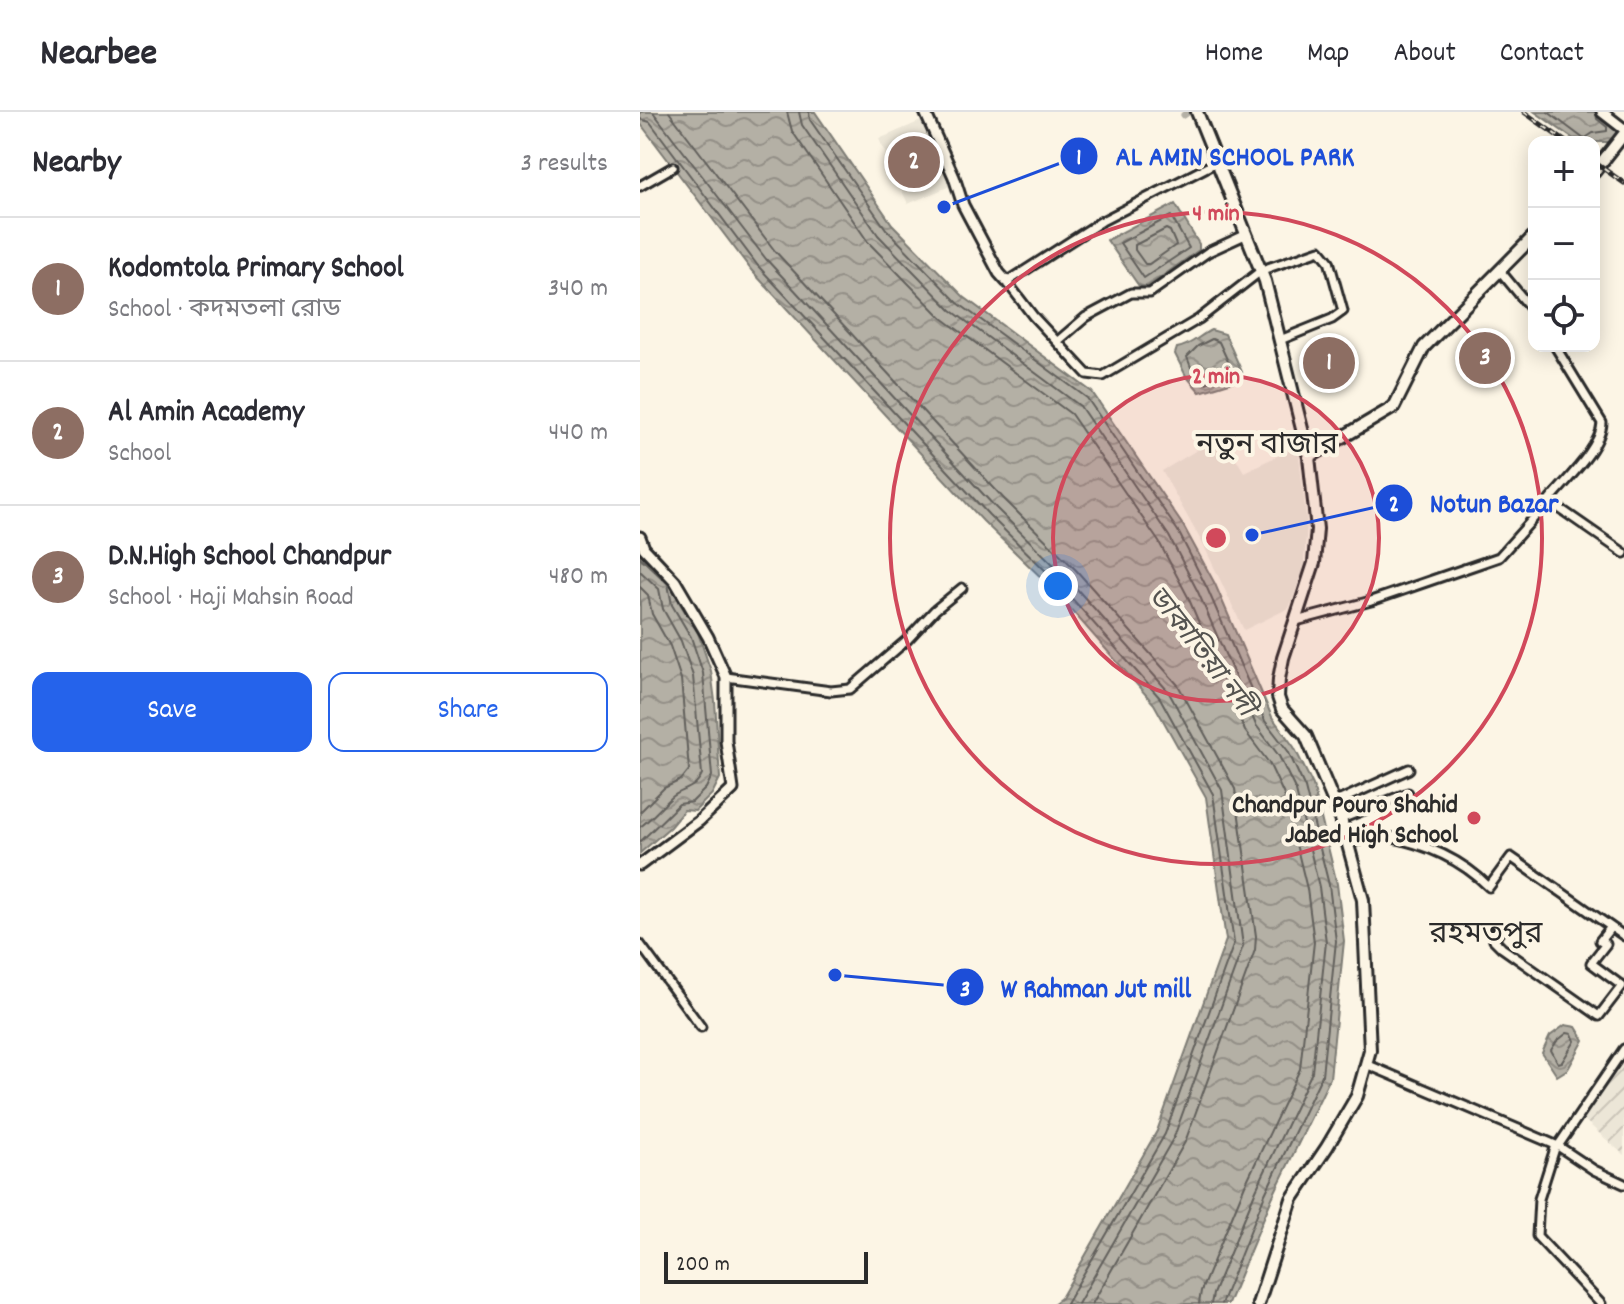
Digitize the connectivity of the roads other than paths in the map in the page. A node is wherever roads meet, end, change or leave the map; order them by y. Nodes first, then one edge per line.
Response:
1 (925, 112) edge
2 (1602, 112) edge
3 (1198, 115) edge
4 (1624, 132) edge
5 (1217, 162) junction
6 (1600, 164) edge
7 (673, 167) dead end
8 (640, 186) edge
9 (1247, 234) junction
10 (1528, 243) edge
11 (1262, 270) junction
12 (1501, 272) junction
13 (1007, 282) junction
14 (1528, 305) edge
15 (1280, 340) junction
16 (1058, 341) junction
17 (1559, 352) edge
18 (1309, 457) junction
19 (1549, 501) junction
20 (640, 537) edge
21 (1624, 553) edge
22 (962, 588) dead end
23 (1296, 621) junction
24 (726, 677) junction
25 (1409, 769) dead end
26 (1408, 793) dead end
27 (1336, 802) junction
28 (1341, 819) junction
29 (1347, 844) junction
30 (640, 865) edge
31 (1503, 926) dead end
32 (1611, 927) junction
33 (1624, 936) edge
34 (640, 944) edge
35 (701, 1027) dead end
36 (1624, 1049) edge
37 (1366, 1064) junction
38 (1557, 1146) junction
39 (1624, 1184) edge
40 (1258, 1304) edge
41 (1601, 1304) edge

1 - 13 street
2 - 4 street
3 - 5 main road
4 - 6 main road
5 - 9 main road
5 - 13 street
7 - 8 street
9 - 11 main road
9 - 16 street
10 - 12 main road
11 - 15 main road
11 - 15 street
11 - 16 street
12 - 14 street
12 - 18 main road
13 - 16 street
15 - 18 main road
17 - 19 street
18 - 23 main road
19 - 21 street
19 - 23 street
20 - 24 street
22 - 24 street
23 - 27 main road
24 - 30 street
25 - 27 street
26 - 28 street
27 - 28 main road
28 - 29 main road
29 - 32 street
29 - 37 main road
31 - 32 street
32 - 33 street
34 - 35 street
36 - 38 street
37 - 38 street
37 - 40 main road
38 - 39 street
38 - 41 street

